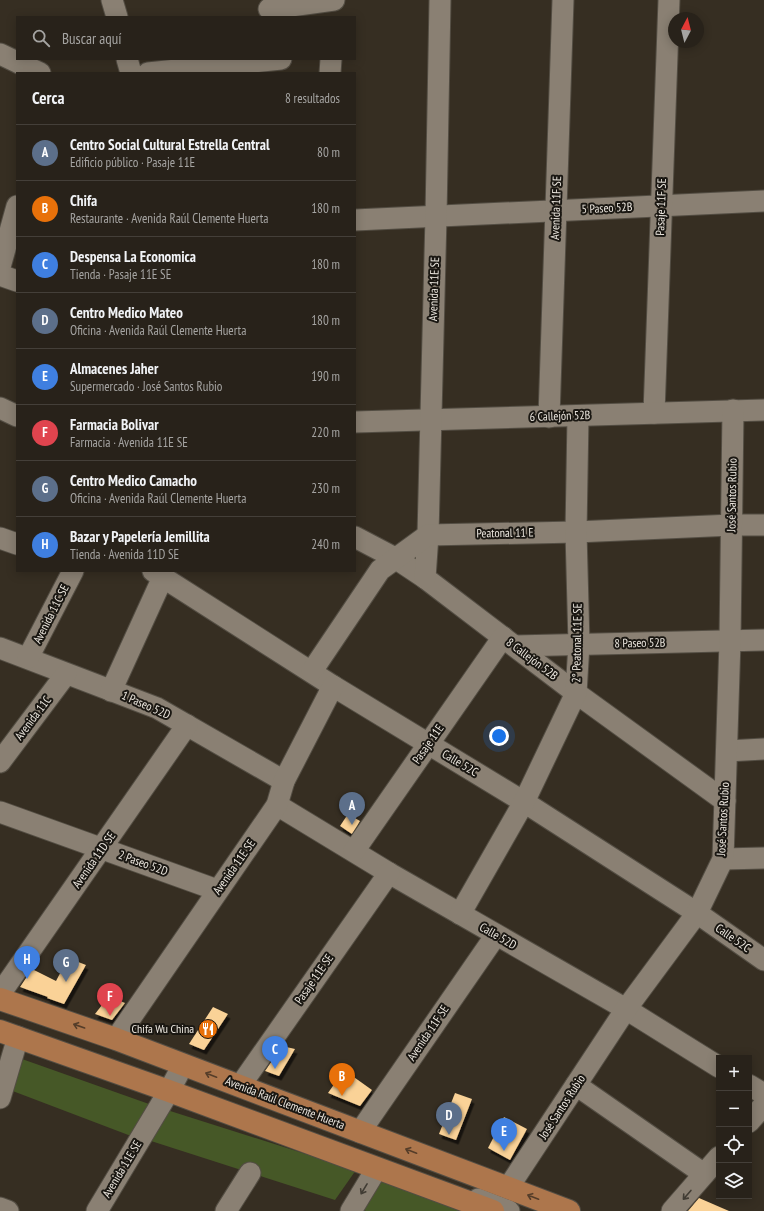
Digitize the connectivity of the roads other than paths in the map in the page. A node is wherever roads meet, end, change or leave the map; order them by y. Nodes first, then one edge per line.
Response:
1 (112, 0) edge
2 (333, 0) edge
3 (440, 0) edge
4 (563, 0) edge
5 (669, 0) edge
6 (269, 9) edge
7 (117, 16) edge
8 (332, 16) edge
9 (0, 54) edge
10 (127, 60) edge
11 (272, 60) edge
12 (281, 60) edge
13 (330, 60) edge
14 (38, 72) edge
15 (131, 72) edge
16 (158, 72) edge
17 (285, 72) edge
18 (330, 72) edge
19 (764, 201) edge
20 (661, 206) junction
21 (16, 209) edge
22 (556, 210) junction
23 (436, 216) junction
24 (356, 220) edge
25 (3, 243) edge
26 (0, 267) edge
27 (0, 275) edge
28 (16, 281) edge
29 (0, 408) edge
30 (733, 410) junction
31 (764, 410) edge
32 (654, 413) junction
33 (16, 416) edge
34 (578, 416) junction
35 (549, 417) junction
36 (430, 420) junction
37 (356, 422) edge
38 (732, 525) junction
39 (764, 525) edge
40 (576, 532) junction
41 (428, 535) junction
42 (0, 538) edge
43 (356, 538) edge
44 (16, 544) edge
45 (395, 558) junction
46 (72, 572) edge
47 (158, 574) edge
48 (425, 578) junction
49 (764, 640) edge
50 (730, 641) junction
51 (509, 642) junction
52 (579, 644) junction
53 (0, 648) edge
54 (28, 658) junction
55 (312, 671) junction
56 (66, 674) junction
57 (334, 686) junction
58 (111, 690) junction
59 (576, 693) junction
60 (187, 725) junction
61 (429, 744) junction
62 (764, 749) edge
63 (727, 751) junction
64 (0, 762) edge
65 (284, 781) junction
66 (725, 801) junction
67 (524, 802) junction
68 (277, 805) junction
69 (0, 812) edge
70 (103, 848) junction
71 (354, 851) junction
72 (764, 858) edge
73 (723, 859) junction
74 (389, 873) junction
75 (217, 890) junction
76 (697, 913) junction
77 (460, 914) junction
78 (496, 935) junction
79 (764, 960) edge
80 (0, 994) edge
81 (0, 999) edge
82 (626, 1009) junction
83 (0, 1024) edge
84 (9, 1034) edge
85 (116, 1039) junction
86 (183, 1065) junction
87 (716, 1065) edge
88 (576, 1085) junction
89 (240, 1086) junction
90 (752, 1087) edge
91 (171, 1088) junction
92 (764, 1094) edge
93 (0, 1098) edge
94 (764, 1105) edge
95 (752, 1119) edge
96 (360, 1132) junction
97 (716, 1160) edge
98 (377, 1168) junction
99 (250, 1173) dead end
100 (704, 1174) junction
101 (508, 1188) junction
102 (0, 1208) edge
103 (8, 1211) edge
104 (97, 1211) edge
105 (226, 1211) edge
106 (351, 1211) edge
107 (493, 1211) edge
108 (509, 1211) edge
109 (569, 1211) edge
110 (672, 1211) edge

1 - 7 street
2 - 6 street
2 - 8 street
3 - 23 street, Avenida 11E SE
4 - 22 street, Avenida 11F SE
5 - 20 street, Pasaje 11F SE
9 - 14 street
10 - 15 street
11 - 16 street
12 - 17 street
13 - 18 street
19 - 20 street, 5 Paseo 52B
20 - 22 street, 5 Paseo 52B
20 - 32 street, Pasaje 11F SE
21 - 25 street
22 - 23 street, 5 Paseo 52B
22 - 35 street, Avenida 11F SE
23 - 24 street, 5 Paseo 52B
23 - 36 street, Avenida 11E SE
25 - 26 street
27 - 28 street
29 - 33 street
30 - 31 street, 6 Callejón 52B
30 - 32 street, 6 Callejón 52B
30 - 38 street, José Santos Rubio
32 - 34 street, 6 Callejón 52B
34 - 35 street, 6 Callejón 52B
34 - 40 street, 2° Peatonal 11E SE
35 - 36 street, 6 Callejón 52B
36 - 37 street, 6 Callejón 52B
36 - 41 street, Avenida 11E SE
38 - 39 street, Peatonal 11 E
38 - 40 street, Peatonal 11 E
38 - 50 street, José Santos Rubio
40 - 41 street, Peatonal 11 E
40 - 52 street, 2° Peatonal 11E SE
41 - 45 street
41 - 48 street, Avenida 11E SE
42 - 44 street
43 - 45 street, 8 Callejón 52B
45 - 48 street, 8 Callejón 52B
45 - 55 street
46 - 54 street, Avenida 11C SE
47 - 55 street, Calle 52C
47 - 58 street
48 - 51 street, 8 Callejón 52B
49 - 50 street, 8 Paseo 52B
50 - 52 street, 8 Paseo 52B
50 - 63 street, José Santos Rubio
51 - 52 street, 8 Paseo 52B
51 - 59 street, 8 Callejón 52B
51 - 61 street, Pasaje 11E
52 - 59 street, 2° Peatonal 11E SE
53 - 54 street, 1 Paseo 52D
54 - 56 street, 1 Paseo 52D
55 - 57 street, Calle 52C
56 - 58 street, 1 Paseo 52D
56 - 64 street, Avenida 11C
57 - 61 street, Calle 52C
57 - 65 street, Avenida 11E SE
58 - 60 street, 1 Paseo 52D
59 - 66 street, 8 Callejón 52B
59 - 67 street, 2° Peatonal 11E SE
60 - 65 street, 1 Paseo 52D
60 - 70 street, Avenida 11D SE
61 - 67 street, Calle 52C
61 - 71 street, Pasaje 11E
62 - 63 street
63 - 66 street, José Santos Rubio
65 - 68 street, Avenida 11E SE
66 - 73 street, José Santos Rubio
67 - 76 street, Calle 52C
67 - 77 street, 2° Peatonal 11E SE
68 - 71 street, Calle 52D
68 - 75 street, Avenida 11E SE
69 - 70 street, 2 Paseo 52D
70 - 75 street, 2 Paseo 52D
70 - 80 street, Avenida 11D SE
71 - 74 street, Calle 52D
72 - 73 street
73 - 76 street, José Santos Rubio
74 - 77 street, Calle 52D
74 - 89 street, Pasaje 11E SE
75 - 85 street, Avenida 11E SE
76 - 79 street, Calle 52C
76 - 82 street, José Santos Rubio
77 - 78 street, Calle 52D
78 - 82 street, Calle 52D
78 - 96 street, Avenida 11F SE
85 -> 81 main road, Avenida Raúl Clemente Huerta
82 - 87 street, Calle 52D
82 - 88 street, José Santos Rubio
83 - 91 street
84 - 91 main road
84 - 93 street
85 - 86 main road, Avenida Raúl Clemente Huerta
89 -> 86 main road, Avenida Raúl Clemente Huerta
86 - 91 street, Avenida 11E SE
88 - 100 street
88 - 101 street, José Santos Rubio
89 - 96 main road, Avenida Raúl Clemente Huerta
90 - 92 street
91 - 98 main road
91 - 104 street, Avenida 11E SE
91 - 108 street
94 - 95 street
101 -> 96 main road, Avenida Raúl Clemente Huerta
97 - 100 street
98 -> 106 street
98 - 107 main road
99 - 105 street
100 -> 110 street
109 -> 101 main road, Avenida Raúl Clemente Huerta
102 - 103 street

